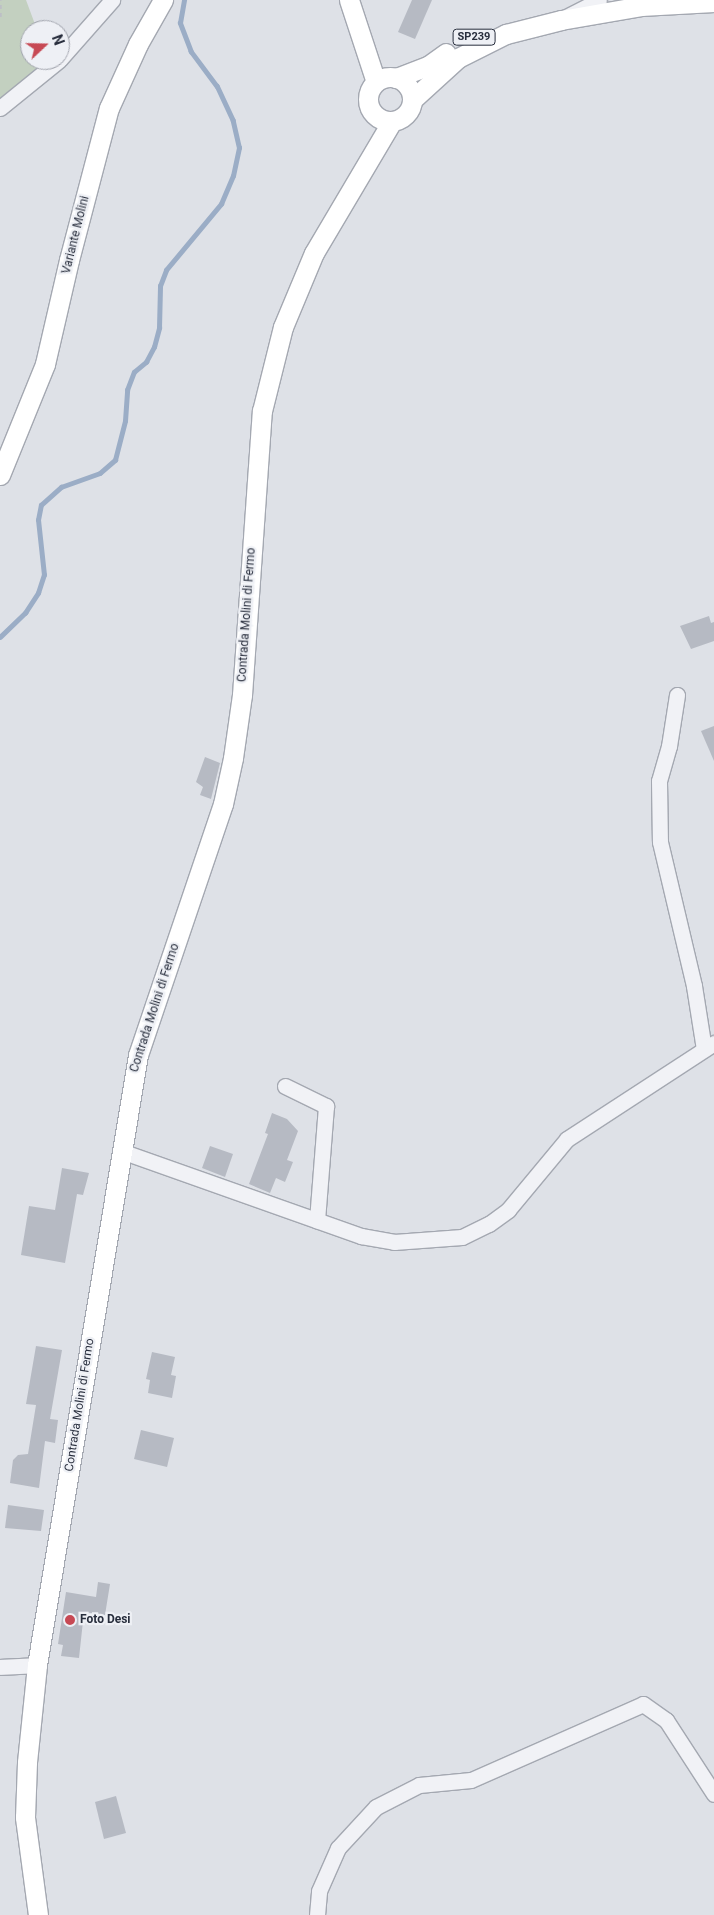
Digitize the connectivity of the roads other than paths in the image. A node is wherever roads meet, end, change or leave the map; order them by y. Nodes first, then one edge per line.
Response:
1 (112, 0) edge
2 (163, 0) edge
3 (349, 0) edge
4 (600, 0) edge
5 (714, 2) edge
6 (561, 20) junction
7 (70, 48) edge
8 (48, 70) edge
9 (387, 79) junction
10 (412, 100) junction
11 (0, 108) edge
12 (383, 118) junction
13 (0, 475) edge
14 (677, 695) dead end
15 (709, 1046) edge
16 (285, 1086) dead end
17 (121, 1151) junction
18 (317, 1221) junction
19 (37, 1665) junction
20 (0, 1668) edge
21 (714, 1794) edge
22 (38, 1915) edge
23 (317, 1915) edge

1 - 7 street
2 - 13 main road, Variante Molini
3 - 9 main road
4 - 6 street
5 - 6 main road, SP239
6 - 9 main road, SP239
6 - 10 main road, SP239
8 - 11 street
9 - 10 main road
9 - 12 main road
10 - 12 main road, SP239
12 - 17 main road, Contrada Molini di Fermo
14 - 15 street
15 - 18 street
16 - 18 street
17 - 18 street
17 - 19 main road, Contrada Molini di Fermo
19 - 20 street
19 - 22 main road, Contrada Molini di Fermo
21 - 23 street

